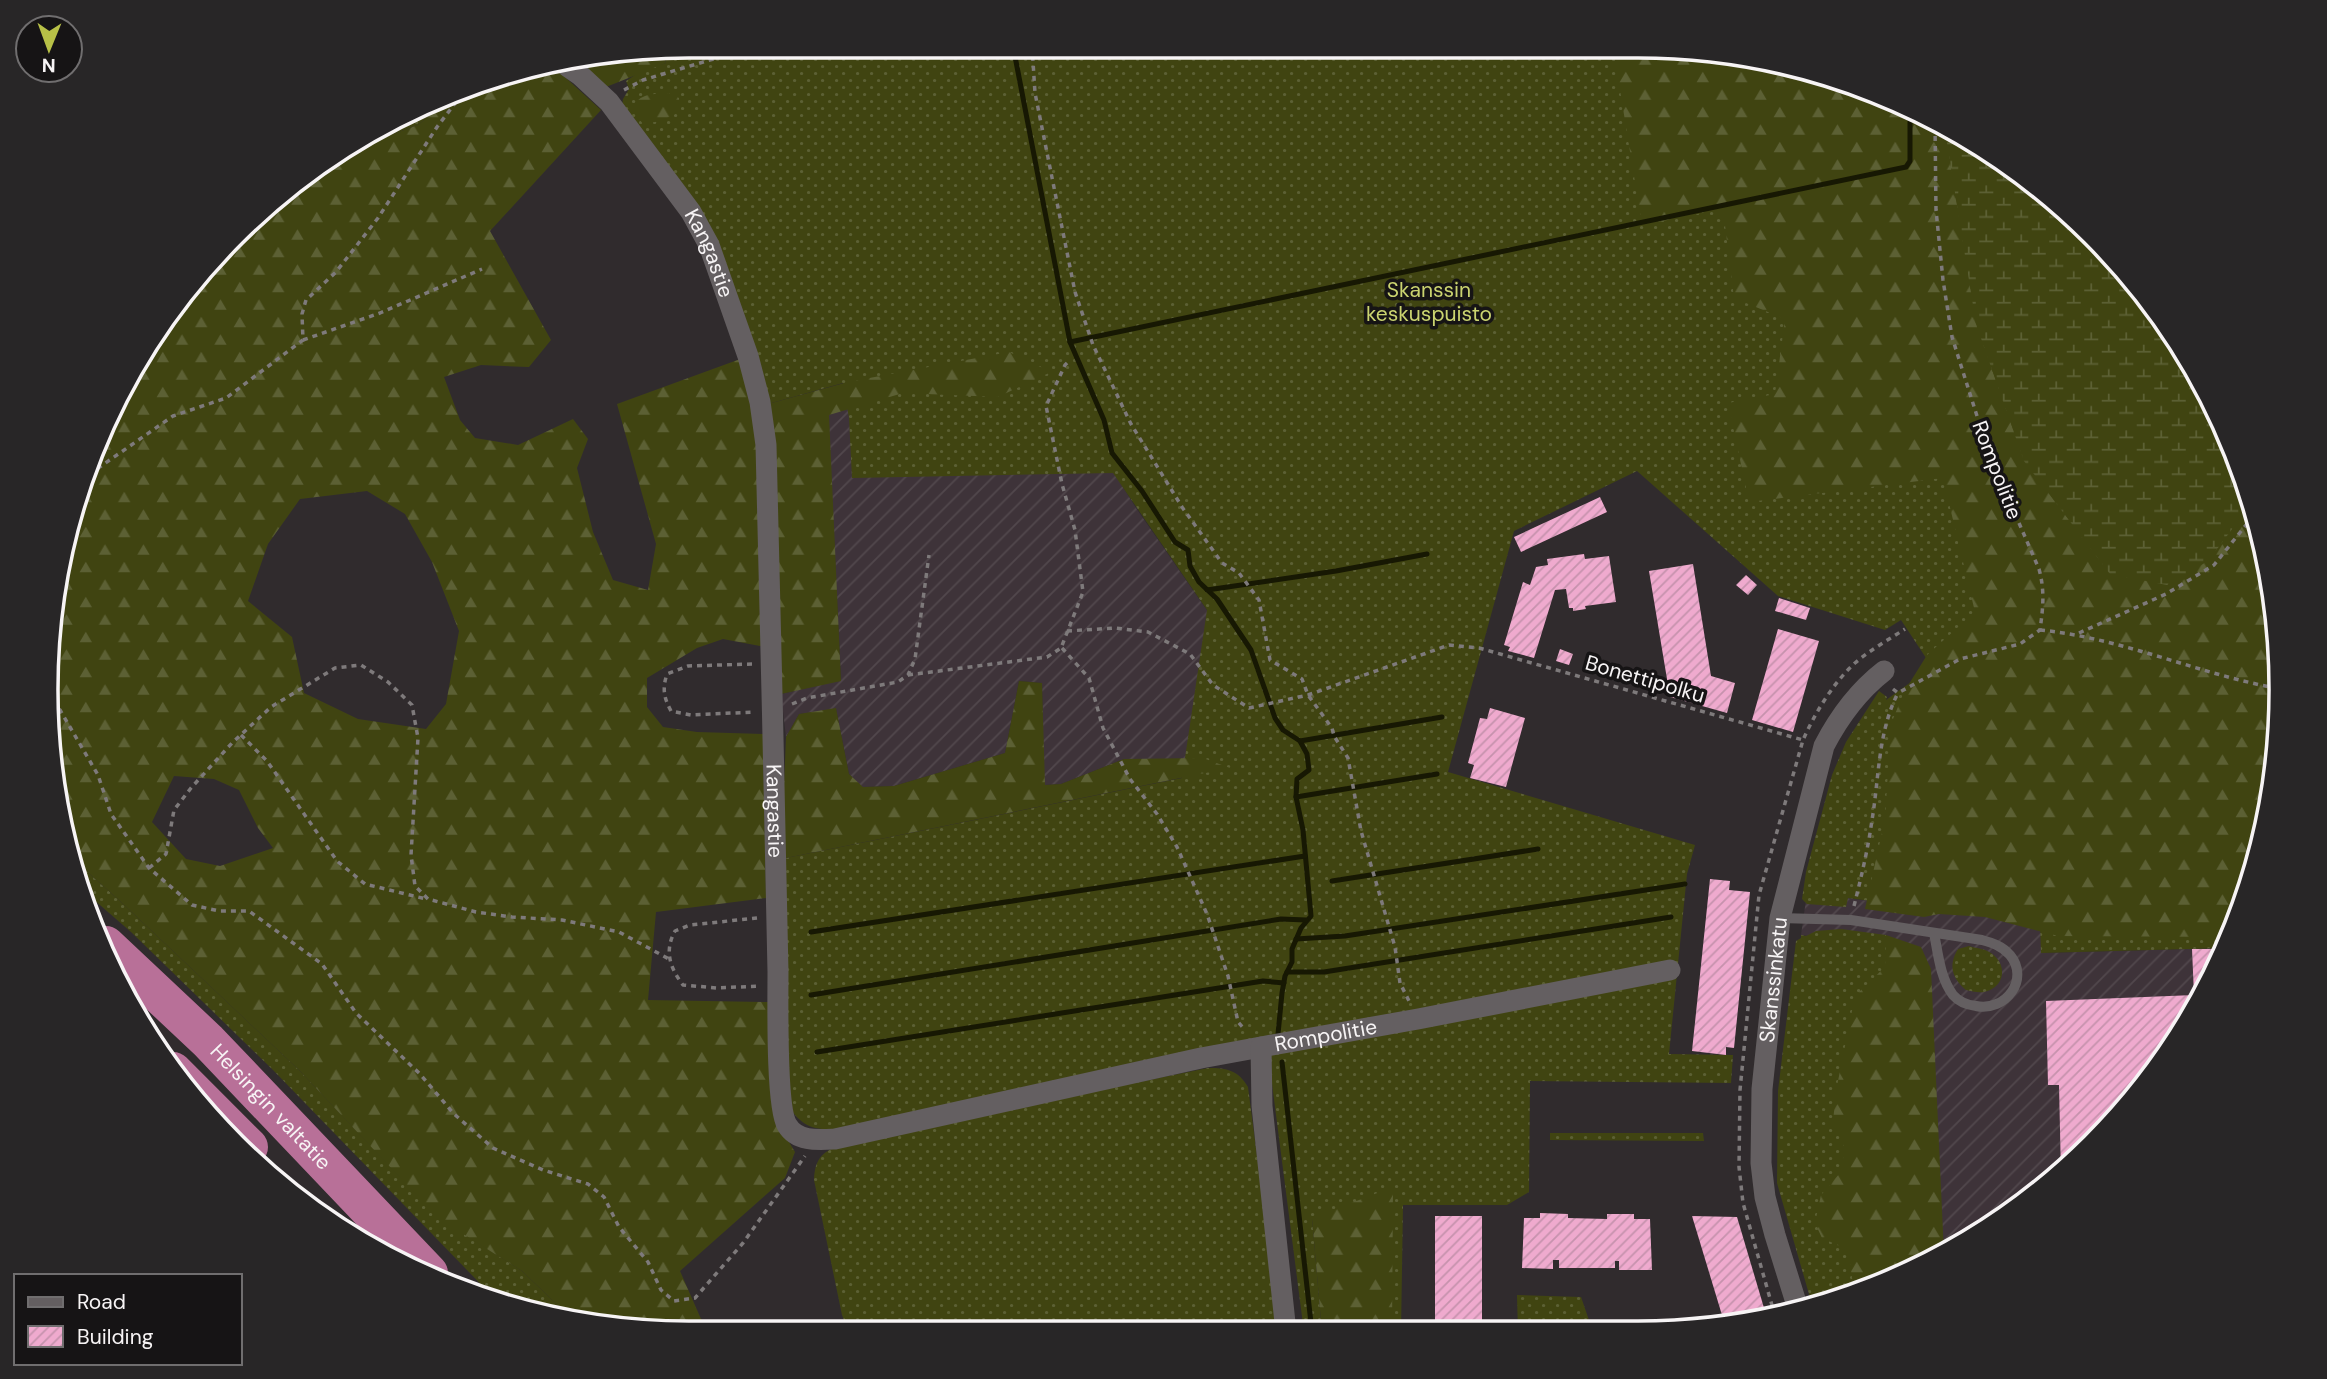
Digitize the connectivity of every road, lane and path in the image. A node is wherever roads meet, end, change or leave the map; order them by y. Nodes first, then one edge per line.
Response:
1 (717, 58) edge
2 (1033, 58) edge
3 (571, 69) edge
4 (643, 80) dead end
5 (455, 103) edge
6 (1935, 133) edge
7 (482, 269) dead end
8 (303, 340) junction
9 (1070, 360) dead end
10 (98, 468) edge
11 (2247, 523) edge
12 (929, 555) dead end
13 (2040, 630) junction
14 (1067, 631) junction
15 (2077, 634) junction
16 (1061, 648) junction
17 (772, 664) junction
18 (1884, 671) joint
19 (908, 674) junction
20 (2269, 687) edge
21 (1898, 693) junction
22 (1308, 695) junction
23 (58, 708) edge
24 (774, 712) junction
25 (242, 734) junction
26 (1803, 740) dead end
27 (149, 868) junction
28 (428, 899) junction
29 (776, 916) junction
30 (1780, 918) junction
31 (1851, 919) junction
32 (1934, 933) junction
33 (117, 955) edge
34 (669, 958) junction
35 (1670, 970) dead end
36 (778, 985) junction
37 (1418, 1019) junction
38 (1261, 1047) junction
39 (816, 1140) junction
40 (403, 1244) junction
41 (416, 1259) edge
42 (423, 1262) edge
43 (1796, 1301) edge
44 (1285, 1321) edge

1 - 4 path
2 - 22 path
3 - 17 street, Kangastie
5 - 8 path
6 - 13 path, Rompolitie
7 - 8 path
8 - 10 path
9 - 14 path
11 - 15 path
12 - 19 path
13 - 15 path
13 - 21 path
14 - 16 path
14 - 22 path, Bonettipolku
15 - 20 path
16 - 19 path
16 - 38 path
17 - 24 street, Kangastie
17 - 24 path
18 - 21 path
18 - 30 street, Skanssinkatu
19 - 24 path
21 - 31 path
22 - 26 path, Bonettipolku
22 - 37 path
23 - 27 path
24 - 29 street, Kangastie
25 - 27 path
25 - 28 path
25 - 28 path
27 - 39 path
28 - 34 path
29 - 34 path
29 - 36 street, Kangastie
30 - 31 lane
30 - 43 street, Skanssinkatu
31 - 32 lane
32 - 32 lane
33 - 40 highway, Helsingin valtatie
34 - 36 path
35 - 37 street, Rompolitie
36 - 39 street, Kangastie
37 - 38 street, Rompolitie
38 - 39 street
38 - 44 street, Rompolitie
40 - 41 highway, Helsingin valtatie
40 - 42 highway

